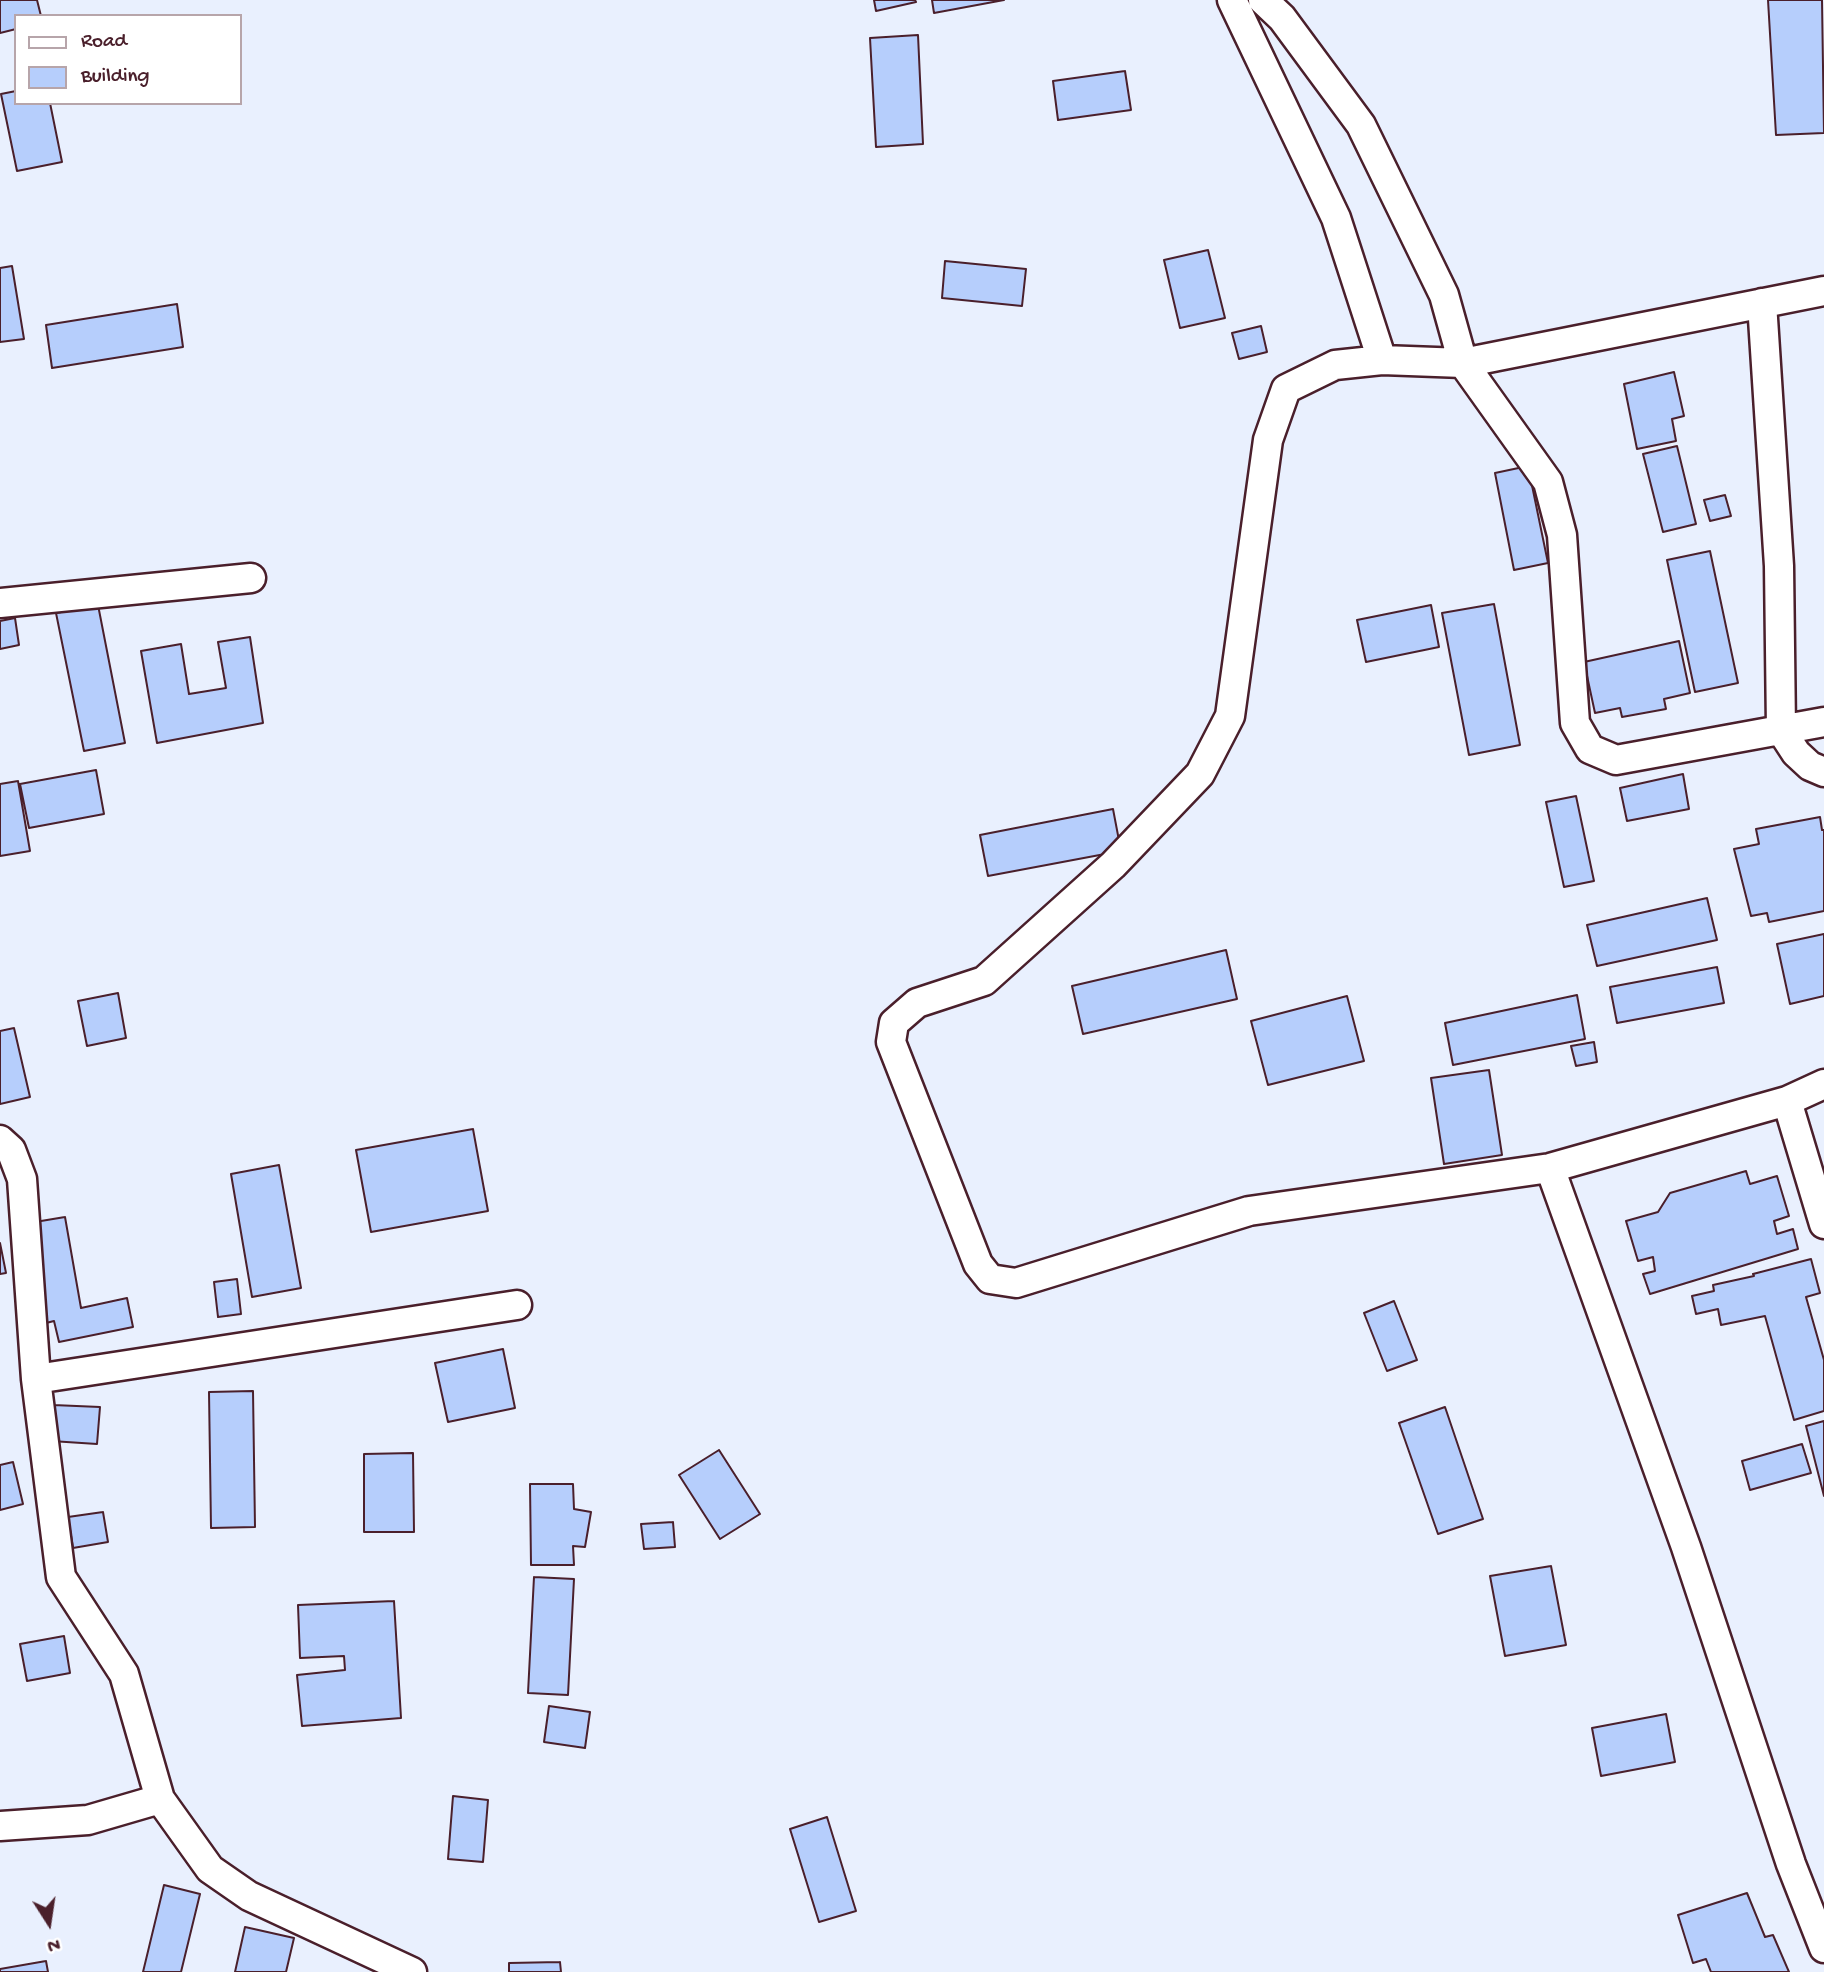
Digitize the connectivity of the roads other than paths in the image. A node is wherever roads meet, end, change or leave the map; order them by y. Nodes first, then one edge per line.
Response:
1 (1232, 0) edge
2 (1264, 0) edge
3 (1824, 291) edge
4 (1762, 303) junction
5 (1382, 360) junction
6 (1463, 363) junction
7 (250, 578) dead end
8 (0, 603) edge
9 (1824, 722) edge
10 (1781, 730) junction
11 (1824, 772) edge
12 (1824, 1084) edge
13 (1787, 1101) junction
14 (0, 1140) edge
15 (1550, 1168) junction
16 (1824, 1224) edge
17 (517, 1305) dead end
18 (36, 1379) junction
19 (160, 1798) junction
20 (0, 1826) edge
21 (1824, 1948) edge
22 (412, 1972) edge

1 - 5 street
2 - 6 street
3 - 4 street
4 - 6 street
4 - 10 street
5 - 6 street
5 - 15 street
6 - 10 street
7 - 8 street
9 - 10 street
10 - 11 street
12 - 13 street
13 - 15 street
13 - 16 street
14 - 18 street
15 - 21 street
17 - 18 street
18 - 19 street
19 - 20 street
19 - 22 street

